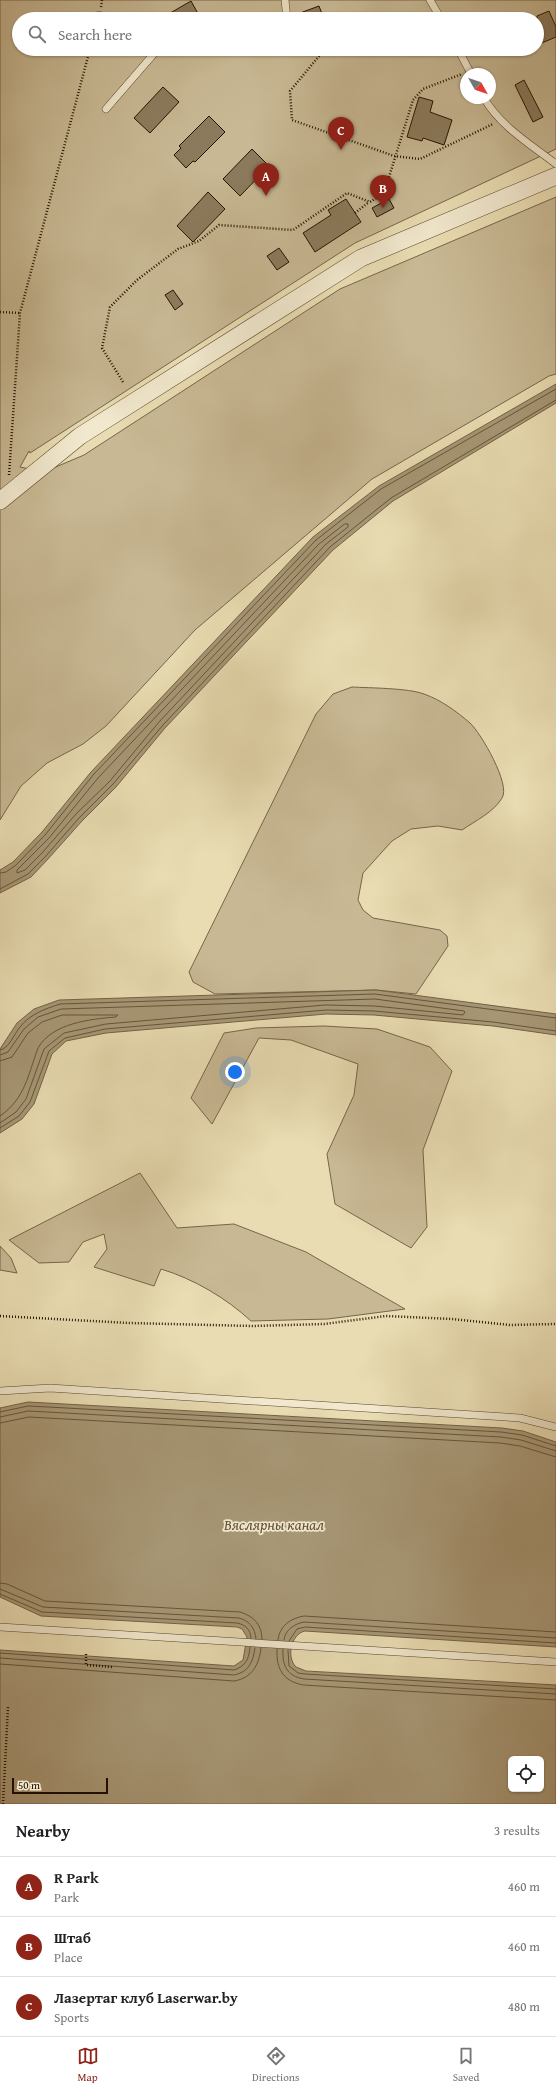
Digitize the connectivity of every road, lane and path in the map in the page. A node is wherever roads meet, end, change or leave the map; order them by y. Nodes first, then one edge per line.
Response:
1 (286, 0) edge
2 (430, 0) edge
3 (287, 12) edge
4 (437, 12) edge
5 (88, 56) edge
6 (152, 56) edge
7 (319, 56) edge
8 (462, 56) edge
9 (468, 68) edge
10 (460, 76) edge
11 (489, 104) edge
12 (106, 109) dead end
13 (501, 120) junction
14 (394, 156) junction
15 (556, 164) edge
16 (556, 176) edge
17 (370, 202) junction
18 (355, 213) dead end
19 (156, 266) junction
20 (158, 269) dead end
21 (0, 312) edge
22 (20, 313) junction
23 (123, 382) dead end
24 (4, 499) edge
25 (0, 1316) edge
26 (556, 1324) edge
27 (0, 1391) edge
28 (556, 1427) edge
29 (0, 1627) edge
30 (86, 1654) dead end
31 (556, 1662) edge
32 (112, 1667) dead end
33 (8, 1707) dead end
34 (3, 1804) edge

1 - 3 lane
2 - 4 lane
5 - 22 path
6 - 12 lane
7 - 14 path
8 - 9 lane
10 - 14 path
11 - 13 lane
13 - 14 path
13 - 15 lane
14 - 17 path
16 - 24 street
17 - 18 path
17 - 19 path
19 - 20 path
19 - 23 path
21 - 22 path
22 - 24 path
25 - 26 path
27 - 28 lane
29 - 31 lane
30 - 32 path
33 - 34 path

